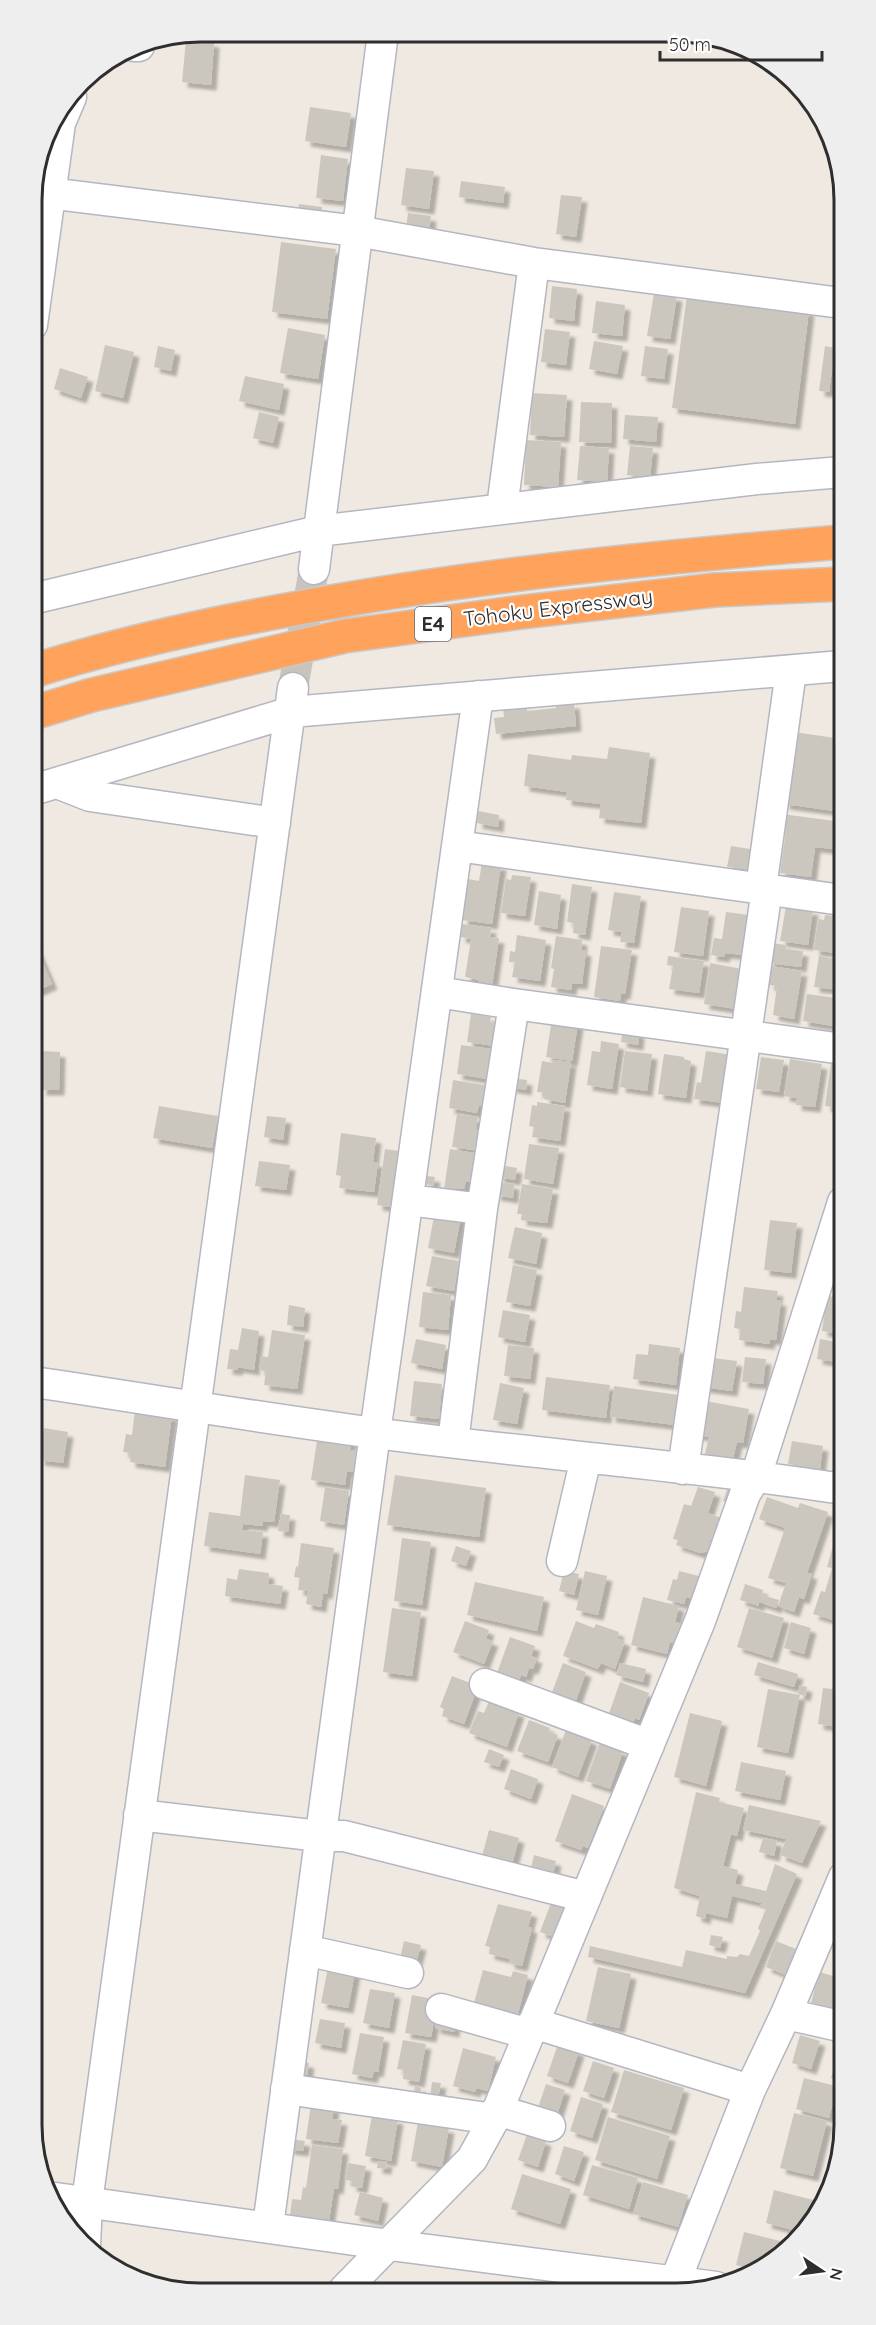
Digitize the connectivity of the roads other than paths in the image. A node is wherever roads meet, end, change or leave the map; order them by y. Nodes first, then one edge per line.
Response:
1 (381, 42) edge
2 (58, 130) edge
3 (42, 189) edge
4 (42, 193) edge
5 (357, 231) junction
6 (534, 263) junction
7 (834, 296) edge
8 (834, 473) edge
9 (502, 508) junction
10 (834, 524) edge
11 (318, 531) junction
12 (834, 543) edge
13 (314, 569) tunnel mouth
14 (528, 571) junction
15 (834, 584) edge
16 (42, 597) edge
17 (834, 602) edge
18 (522, 612) junction
19 (834, 667) edge
20 (42, 669) edge
21 (791, 671) junction
22 (478, 696) junction
23 (292, 700) junction
24 (42, 710) edge
25 (45, 786) edge
26 (275, 823) junction
27 (457, 846) junction
28 (764, 889) junction
29 (834, 899) edge
30 (437, 992) junction
31 (514, 1004) junction
32 (746, 1036) junction
33 (834, 1048) edge
34 (408, 1200) junction
35 (482, 1209) junction
36 (834, 1230) edge
37 (42, 1383) edge
38 (196, 1406) junction
39 (375, 1433) junction
40 (453, 1442) junction
41 (586, 1458) junction
42 (683, 1469) junction
43 (756, 1476) junction
44 (834, 1488) edge
45 (562, 1561) dead end
46 (485, 1684) dead end
47 (649, 1745) junction
48 (139, 1815) junction
49 (320, 1836) junction
50 (586, 1897) junction
51 (834, 1903) edge
52 (305, 1950) junction
53 (408, 1973) dead end
54 (441, 2009) dead end
55 (786, 2014) junction
56 (834, 2025) edge
57 (531, 2028) junction
58 (286, 2089) junction
59 (750, 2090) junction
60 (495, 2115) junction
61 (550, 2126) dead end
62 (60, 2199) edge
63 (87, 2202) junction
64 (268, 2226) junction
65 (86, 2234) edge
66 (390, 2245) junction
67 (675, 2282) junction
68 (351, 2283) edge
69 (683, 2283) edge

1 - 5 street
2 - 3 street
4 - 5 street
5 - 6 street
5 - 11 street
6 - 7 street
6 - 9 street
8 - 9 street
9 - 11 street
10 - 14 highway
11 - 13 street
11 - 16 street
12 - 14 highway, Tohoku Expressway / E4
14 - 20 highway, Tohoku Expressway / E4
15 - 18 highway, Tohoku Expressway / E4
17 - 18 highway
18 - 24 highway, Tohoku Expressway / E4
19 - 21 street
21 - 22 street
21 - 28 street
22 - 23 street
22 - 27 street
23 - 25 street
23 - 26 street
25 - 26 street
26 - 38 street
27 - 28 street
27 - 30 street
28 - 29 street
28 - 32 street
30 - 31 street
30 - 34 street
31 - 32 street
31 - 35 street
32 - 33 street
32 - 42 street
34 - 35 street
34 - 39 street
35 - 40 street
36 - 43 street
37 - 38 street
38 - 39 street
38 - 48 street
39 - 40 street
39 - 49 street
40 - 41 street
41 - 42 street
41 - 45 street
42 - 43 street
43 - 44 street
43 - 47 street
46 - 47 street
47 - 50 street
48 - 49 street
48 - 63 street
49 - 50 street
49 - 52 street
50 - 57 street
51 - 55 street
52 - 53 street
52 - 58 street
54 - 57 street
55 - 56 street
55 - 59 street
57 - 59 street
57 - 60 street
58 - 60 street
58 - 64 street
59 - 67 street
60 - 61 street
60 - 66 street
62 - 63 street
63 - 64 street
63 - 65 street
64 - 66 street
66 - 67 street
66 - 68 street
67 - 69 street

